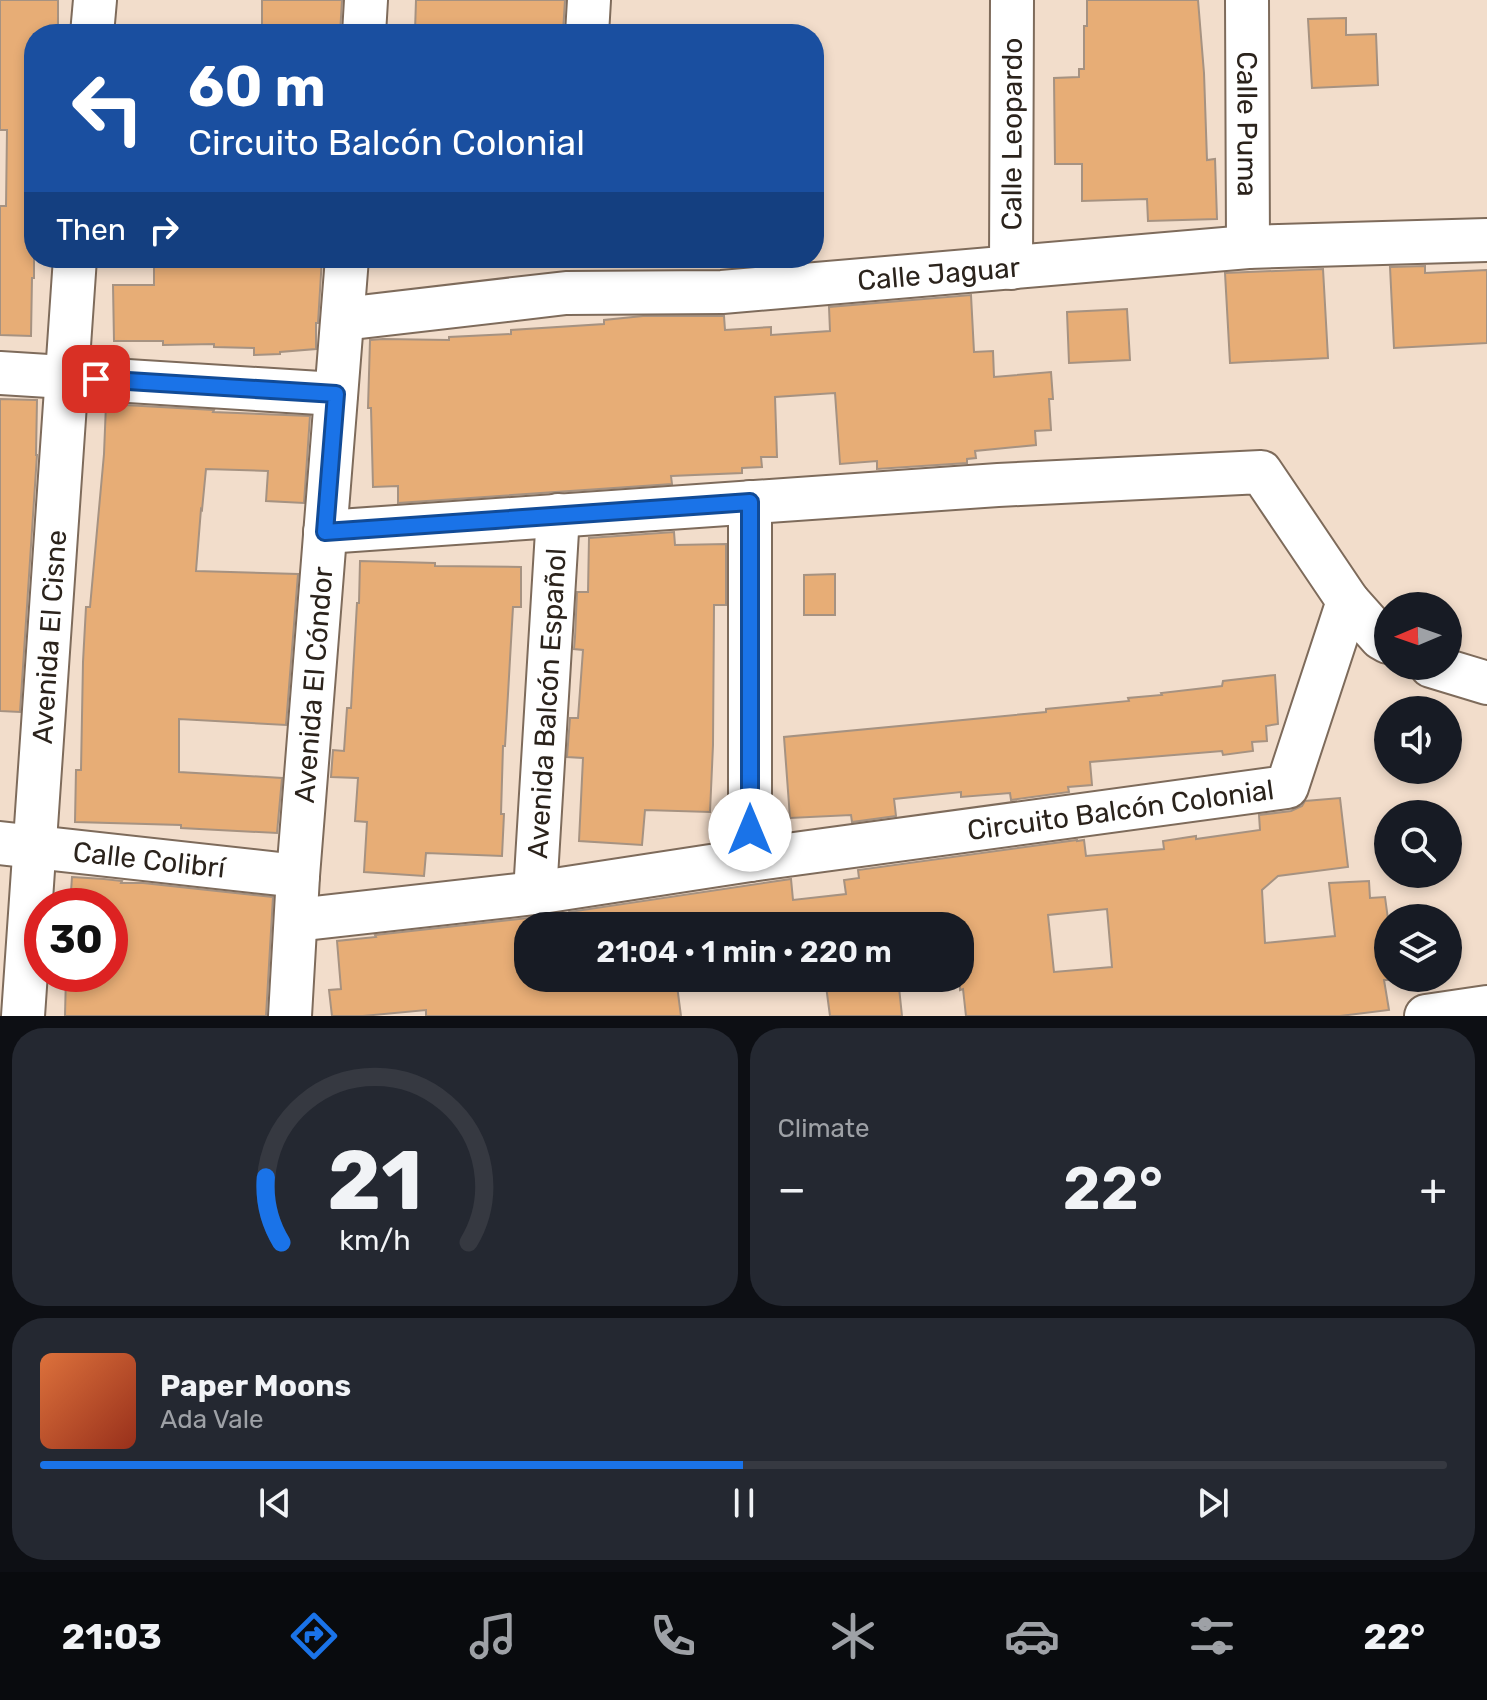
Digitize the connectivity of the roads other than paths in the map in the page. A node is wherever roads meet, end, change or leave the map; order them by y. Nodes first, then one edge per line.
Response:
1 (95, 0) edge
2 (366, 0) edge
3 (589, 0) edge
4 (1012, 0) edge
5 (1247, 0) edge
6 (93, 24) edge
7 (365, 24) edge
8 (588, 24) edge
9 (1487, 240) edge
10 (1248, 247) junction
11 (74, 268) edge
12 (346, 268) edge
13 (1011, 268) junction
14 (567, 276) edge
15 (343, 319) junction
16 (0, 373) edge
17 (66, 377) junction
18 (336, 394) junction
19 (750, 502) junction
20 (558, 515) junction
21 (325, 532) junction
22 (1348, 601) junction
23 (1374, 630) edge
24 (1462, 675) edge
25 (1487, 683) edge
26 (18, 845) edge
27 (750, 860) junction
28 (298, 876) junction
29 (535, 893) junction
30 (296, 920) junction
31 (1487, 1007) edge
32 (23, 1016) edge
33 (290, 1016) edge
34 (1426, 1016) edge

1 - 6 street
2 - 7 street
3 - 8 street
4 - 13 street, Calle Leopardo
5 - 10 street, Calle Puma
9 - 10 street, Calle Jaguar
10 - 13 street, Calle Jaguar
11 - 17 street, Avenida El Cisne
12 - 15 street, Avenida El Cóndor
13 - 14 street, Calle Jaguar
14 - 15 street, Calle Jaguar
15 - 18 street, Avenida El Cóndor
16 - 17 street
17 - 18 street
17 - 26 street, Avenida El Cisne
18 - 21 street, Avenida El Cóndor
19 - 20 street
19 - 22 street
19 - 27 street
20 - 21 street
20 - 29 street, Avenida Balcón Español
21 - 28 street, Avenida El Cóndor
22 - 23 street
22 - 27 street, Circuito Balcón Colonial
24 - 25 street
26 - 28 street, Calle Colibrí
26 - 32 street, Avenida El Cisne
27 - 29 street, Circuito Balcón Colonial
28 - 30 street, Avenida El Cóndor
29 - 30 street, Circuito Balcón Colonial
30 - 33 street, Avenida El Cóndor
31 - 34 street

